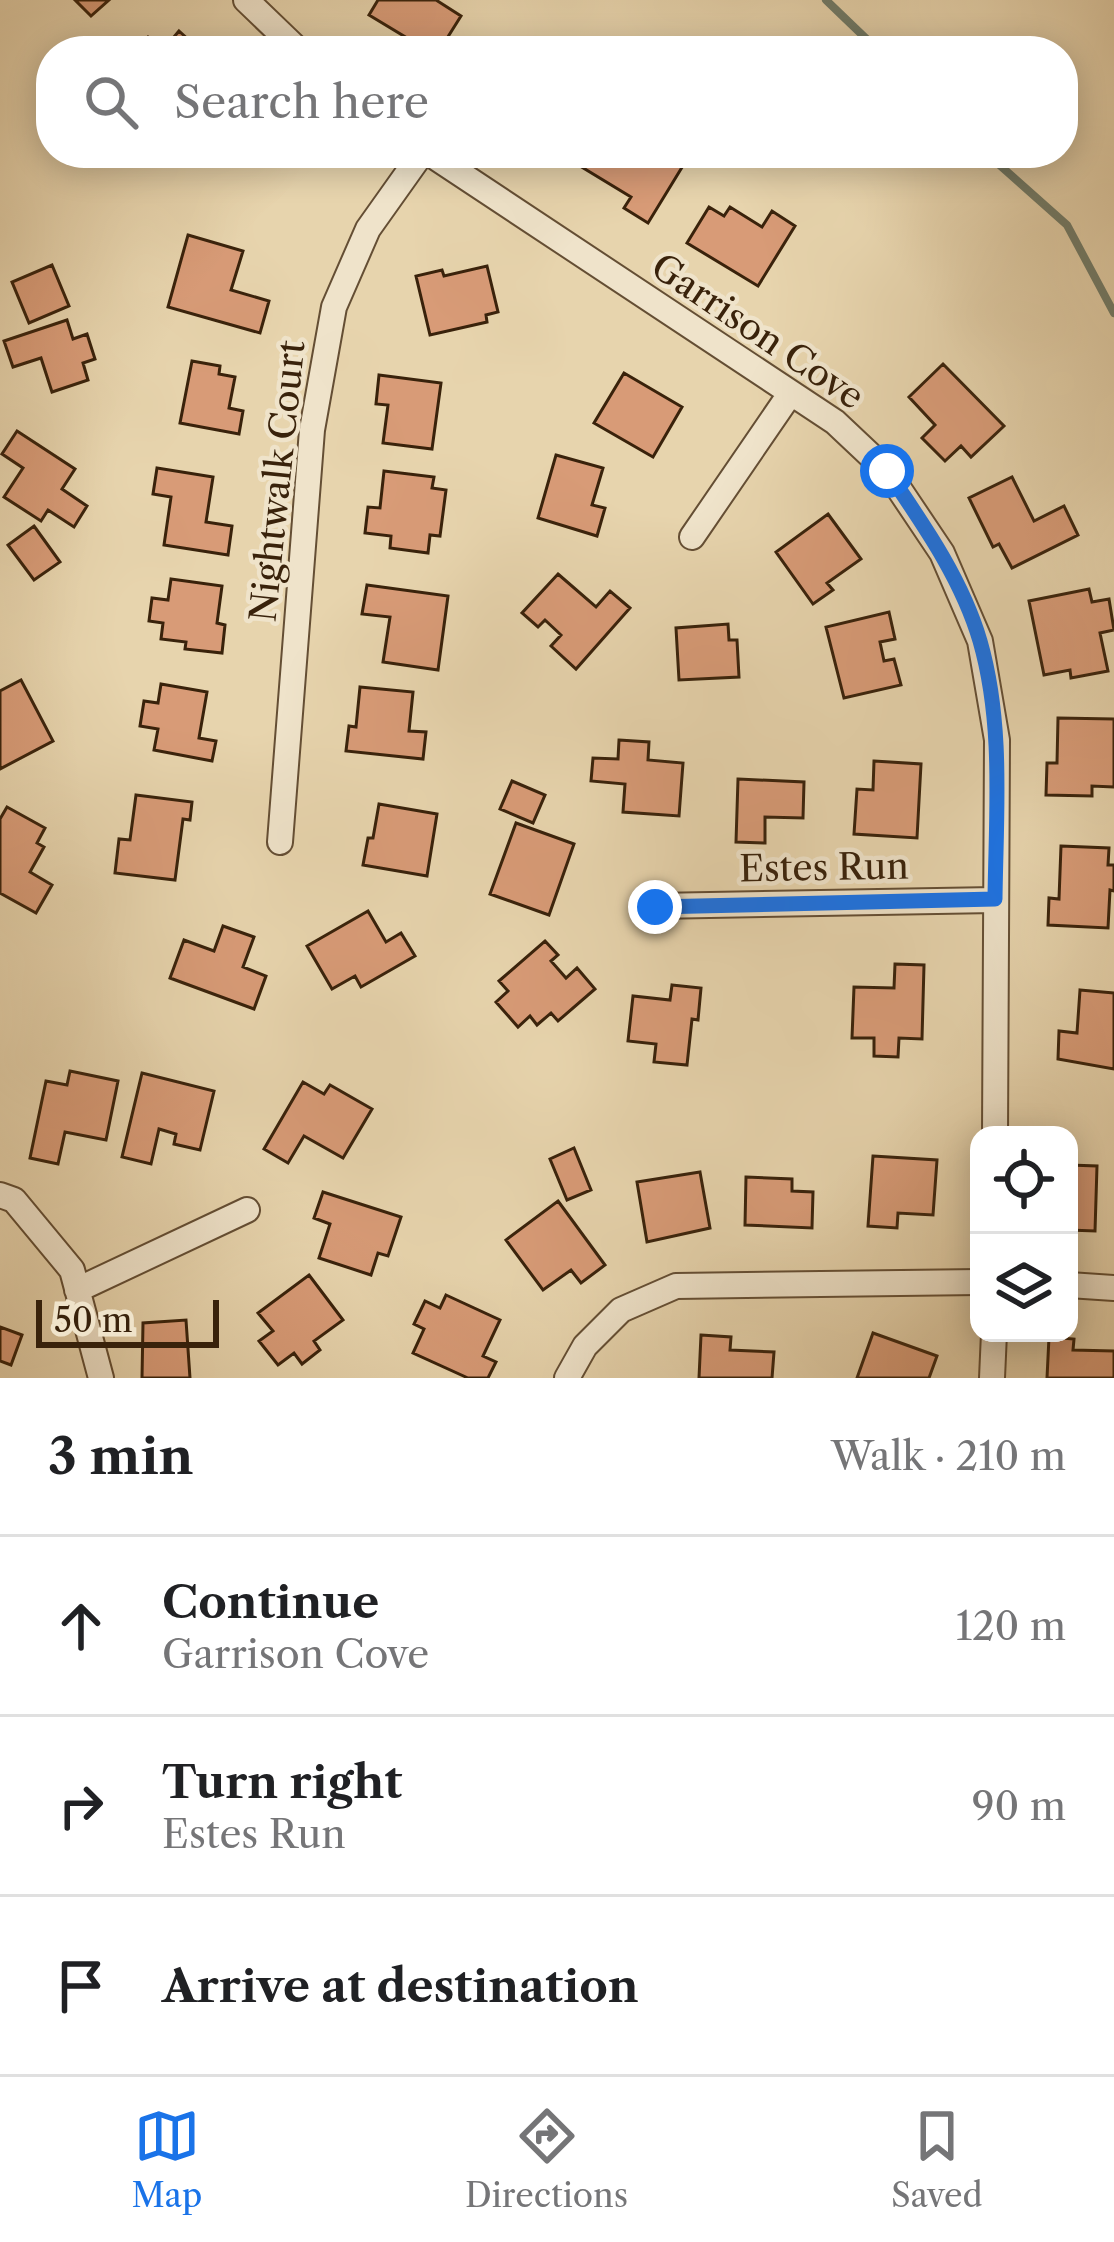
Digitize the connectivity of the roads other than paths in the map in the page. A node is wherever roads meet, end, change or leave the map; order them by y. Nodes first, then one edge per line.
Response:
1 (246, 0) edge
2 (283, 36) edge
3 (414, 168) edge
4 (448, 168) edge
5 (790, 394) junction
6 (692, 537) dead end
7 (280, 842) dead end
8 (995, 899) junction
9 (655, 907) dead end
10 (995, 1126) edge
11 (0, 1195) edge
12 (248, 1210) dead end
13 (970, 1282) edge
14 (1078, 1286) edge
15 (1114, 1288) edge
16 (77, 1290) junction
17 (994, 1342) edge
18 (101, 1378) edge
19 (567, 1378) edge
20 (992, 1378) edge

1 - 2 street
3 - 7 street, Nightwalk Court
4 - 5 street, Garrison Cove
5 - 6 street
5 - 8 street, Garrison Cove
8 - 9 street, Estes Run
8 - 10 street, Garrison Cove
11 - 16 street
12 - 16 street
13 - 19 street
14 - 15 street
16 - 18 street
17 - 20 street

